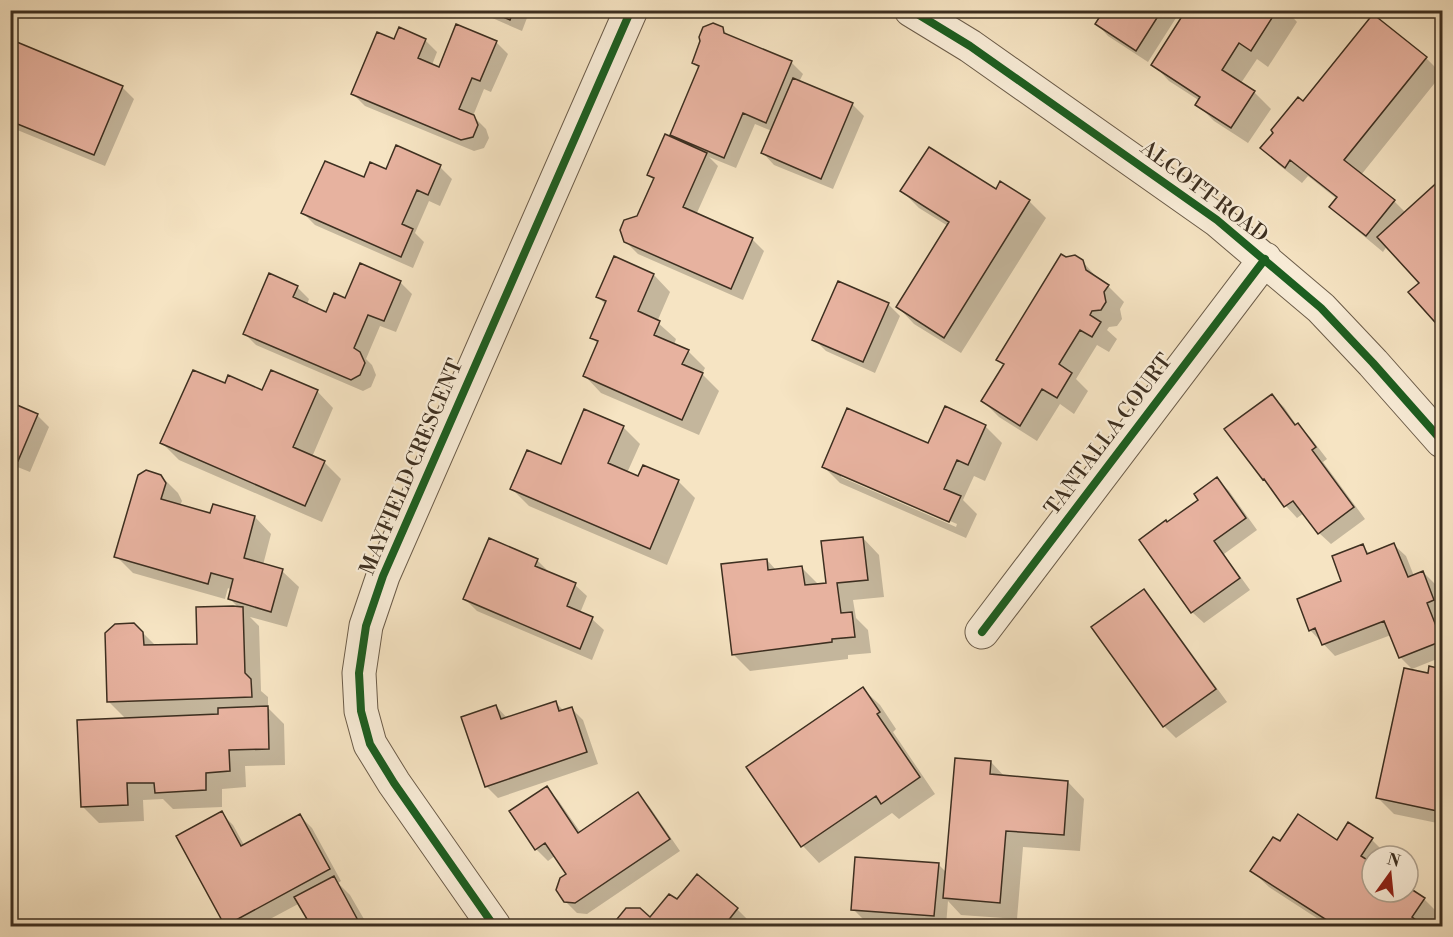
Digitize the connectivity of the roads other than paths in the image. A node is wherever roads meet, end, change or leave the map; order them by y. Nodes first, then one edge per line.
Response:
1 (631, 10) edge
2 (911, 10) edge
3 (1264, 259) junction
4 (1443, 441) edge
5 (982, 632) dead end
6 (494, 927) edge

1 - 6 street, MAYFIELD CRESCENT
2 - 3 street, ALCOTT ROAD
3 - 4 street, ALCOTT ROAD
3 - 5 street, TANTALLA COURT

